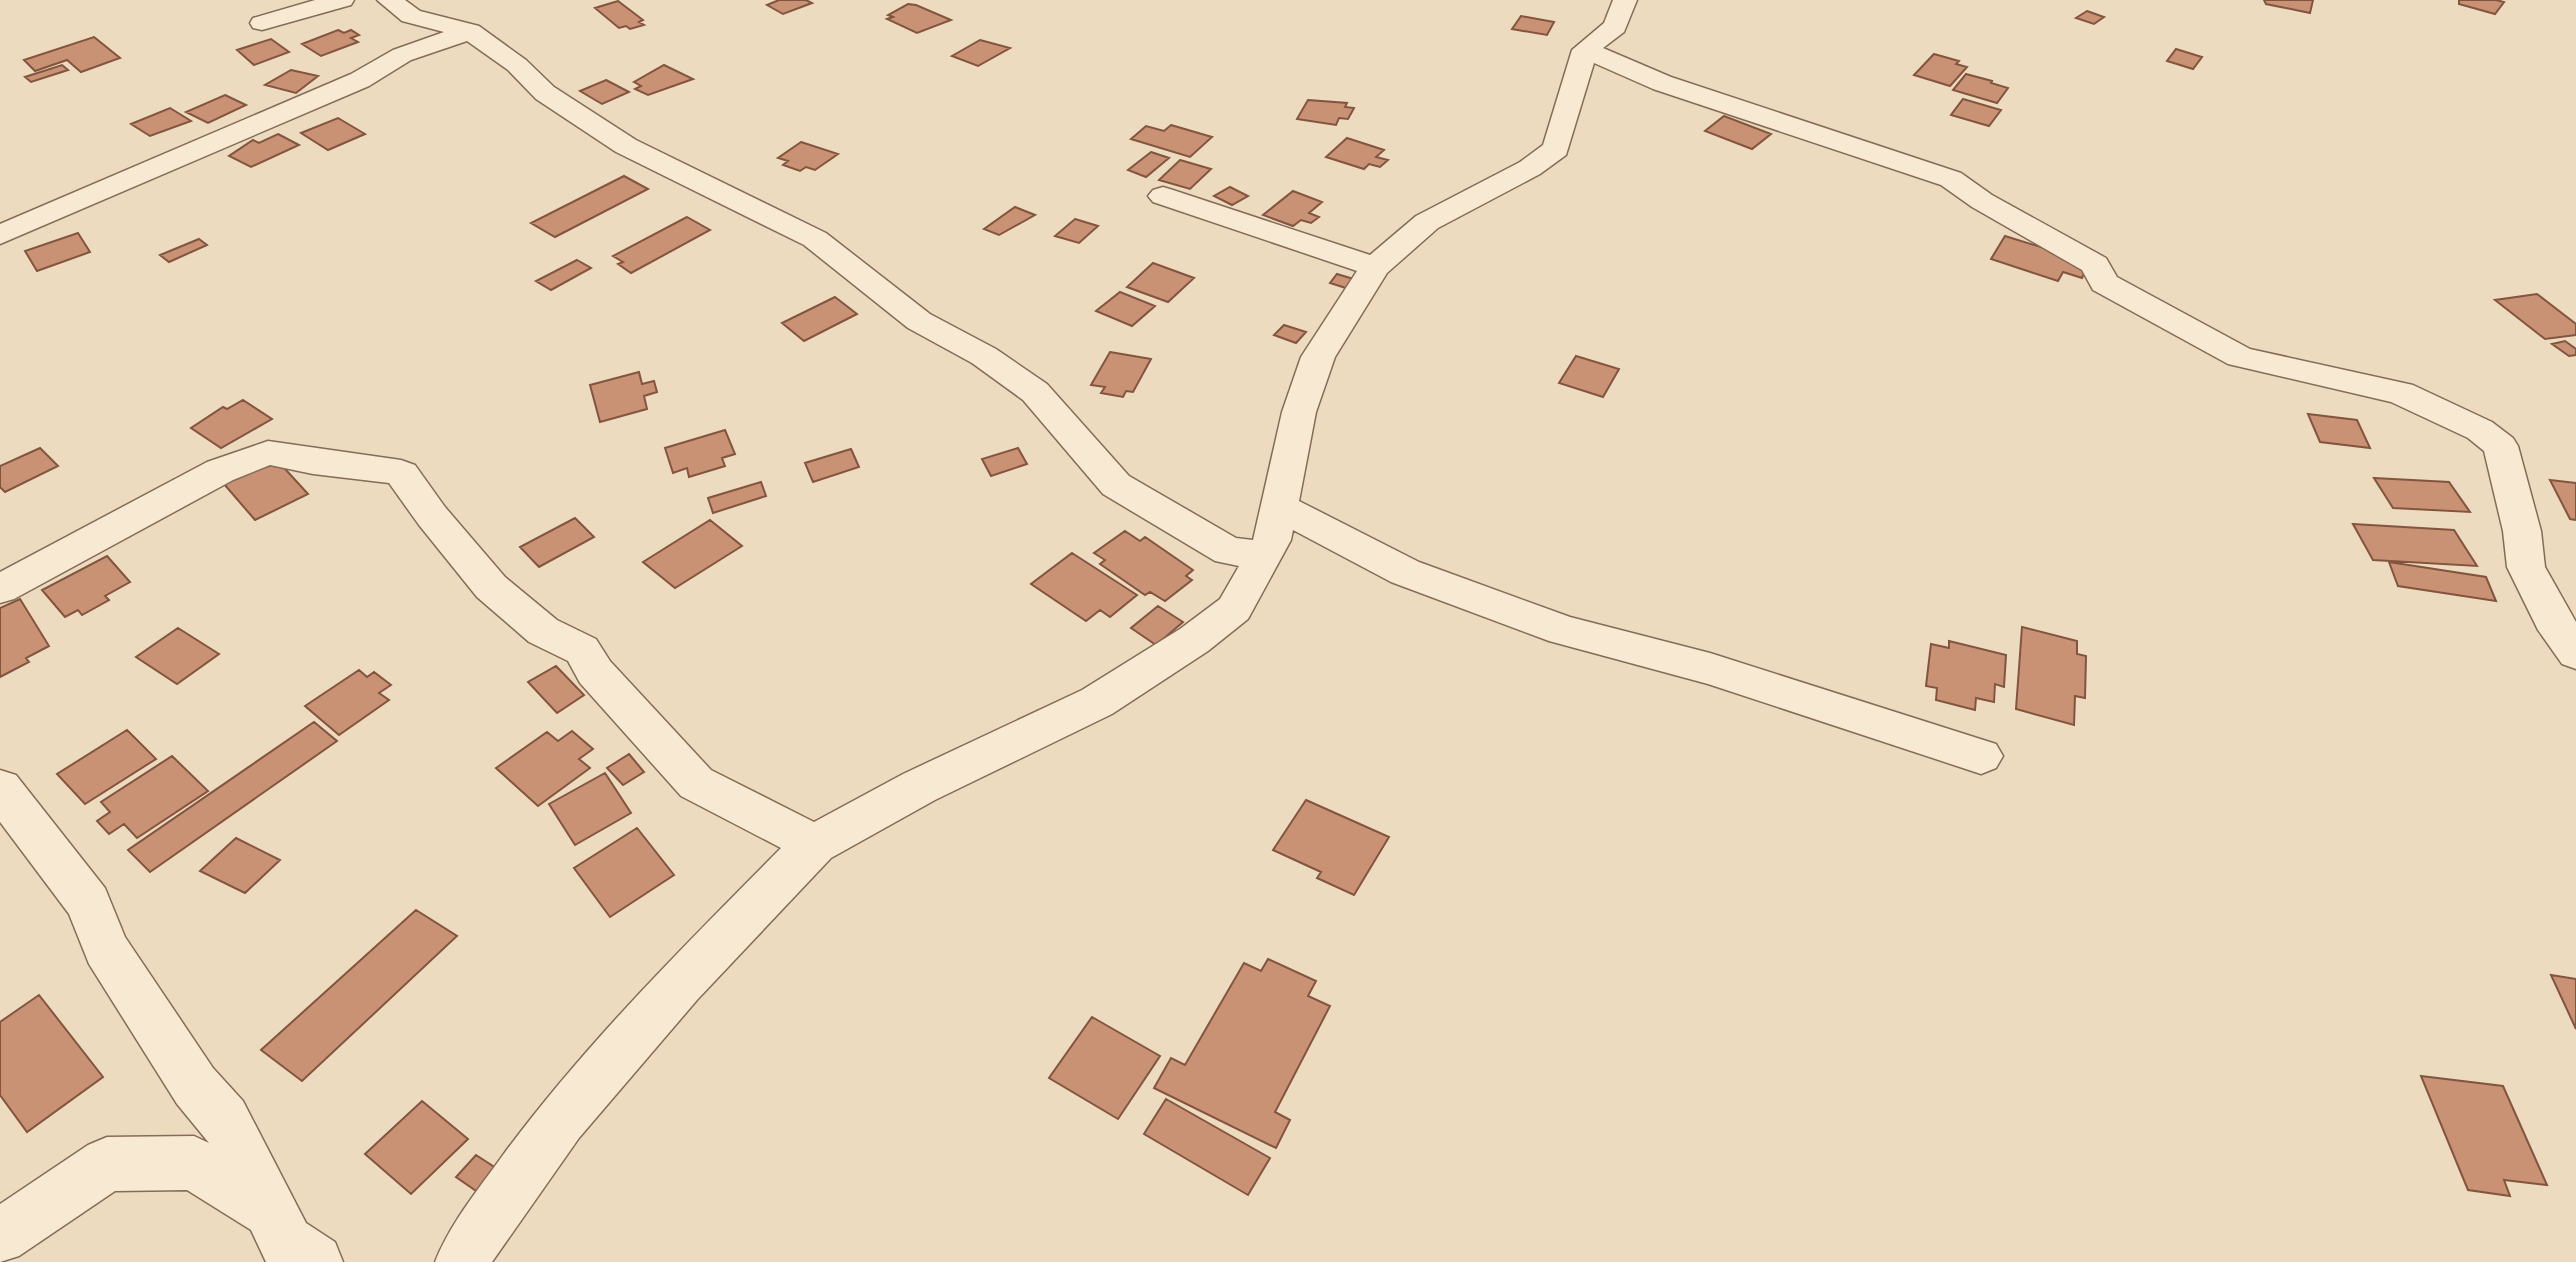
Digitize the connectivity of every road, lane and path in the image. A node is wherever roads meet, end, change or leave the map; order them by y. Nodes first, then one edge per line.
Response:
1 (342, 0) edge
2 (389, 0) edge
3 (1625, 0) edge
4 (262, 23) dead end
5 (470, 31) junction
6 (1585, 50) junction
7 (1163, 196) dead end
8 (0, 235) edge
9 (1375, 267) junction
10 (1279, 507) junction
11 (1262, 555) junction
12 (0, 589) edge
13 (2576, 653) edge
14 (1981, 756) dead end
15 (0, 788) edge
16 (815, 844) junction
17 (270, 1212) junction
18 (0, 1237) edge
19 (315, 1262) edge
20 (463, 1262) edge

1 - 4 street
2 - 5 street
3 - 6 street
5 - 8 street
5 - 11 street
6 - 9 street
6 - 13 street
7 - 9 street
9 - 10 street
10 - 11 street
10 - 14 street
11 - 16 street
12 - 16 street
15 - 17 street
16 - 20 street
17 - 18 street
17 - 19 street

